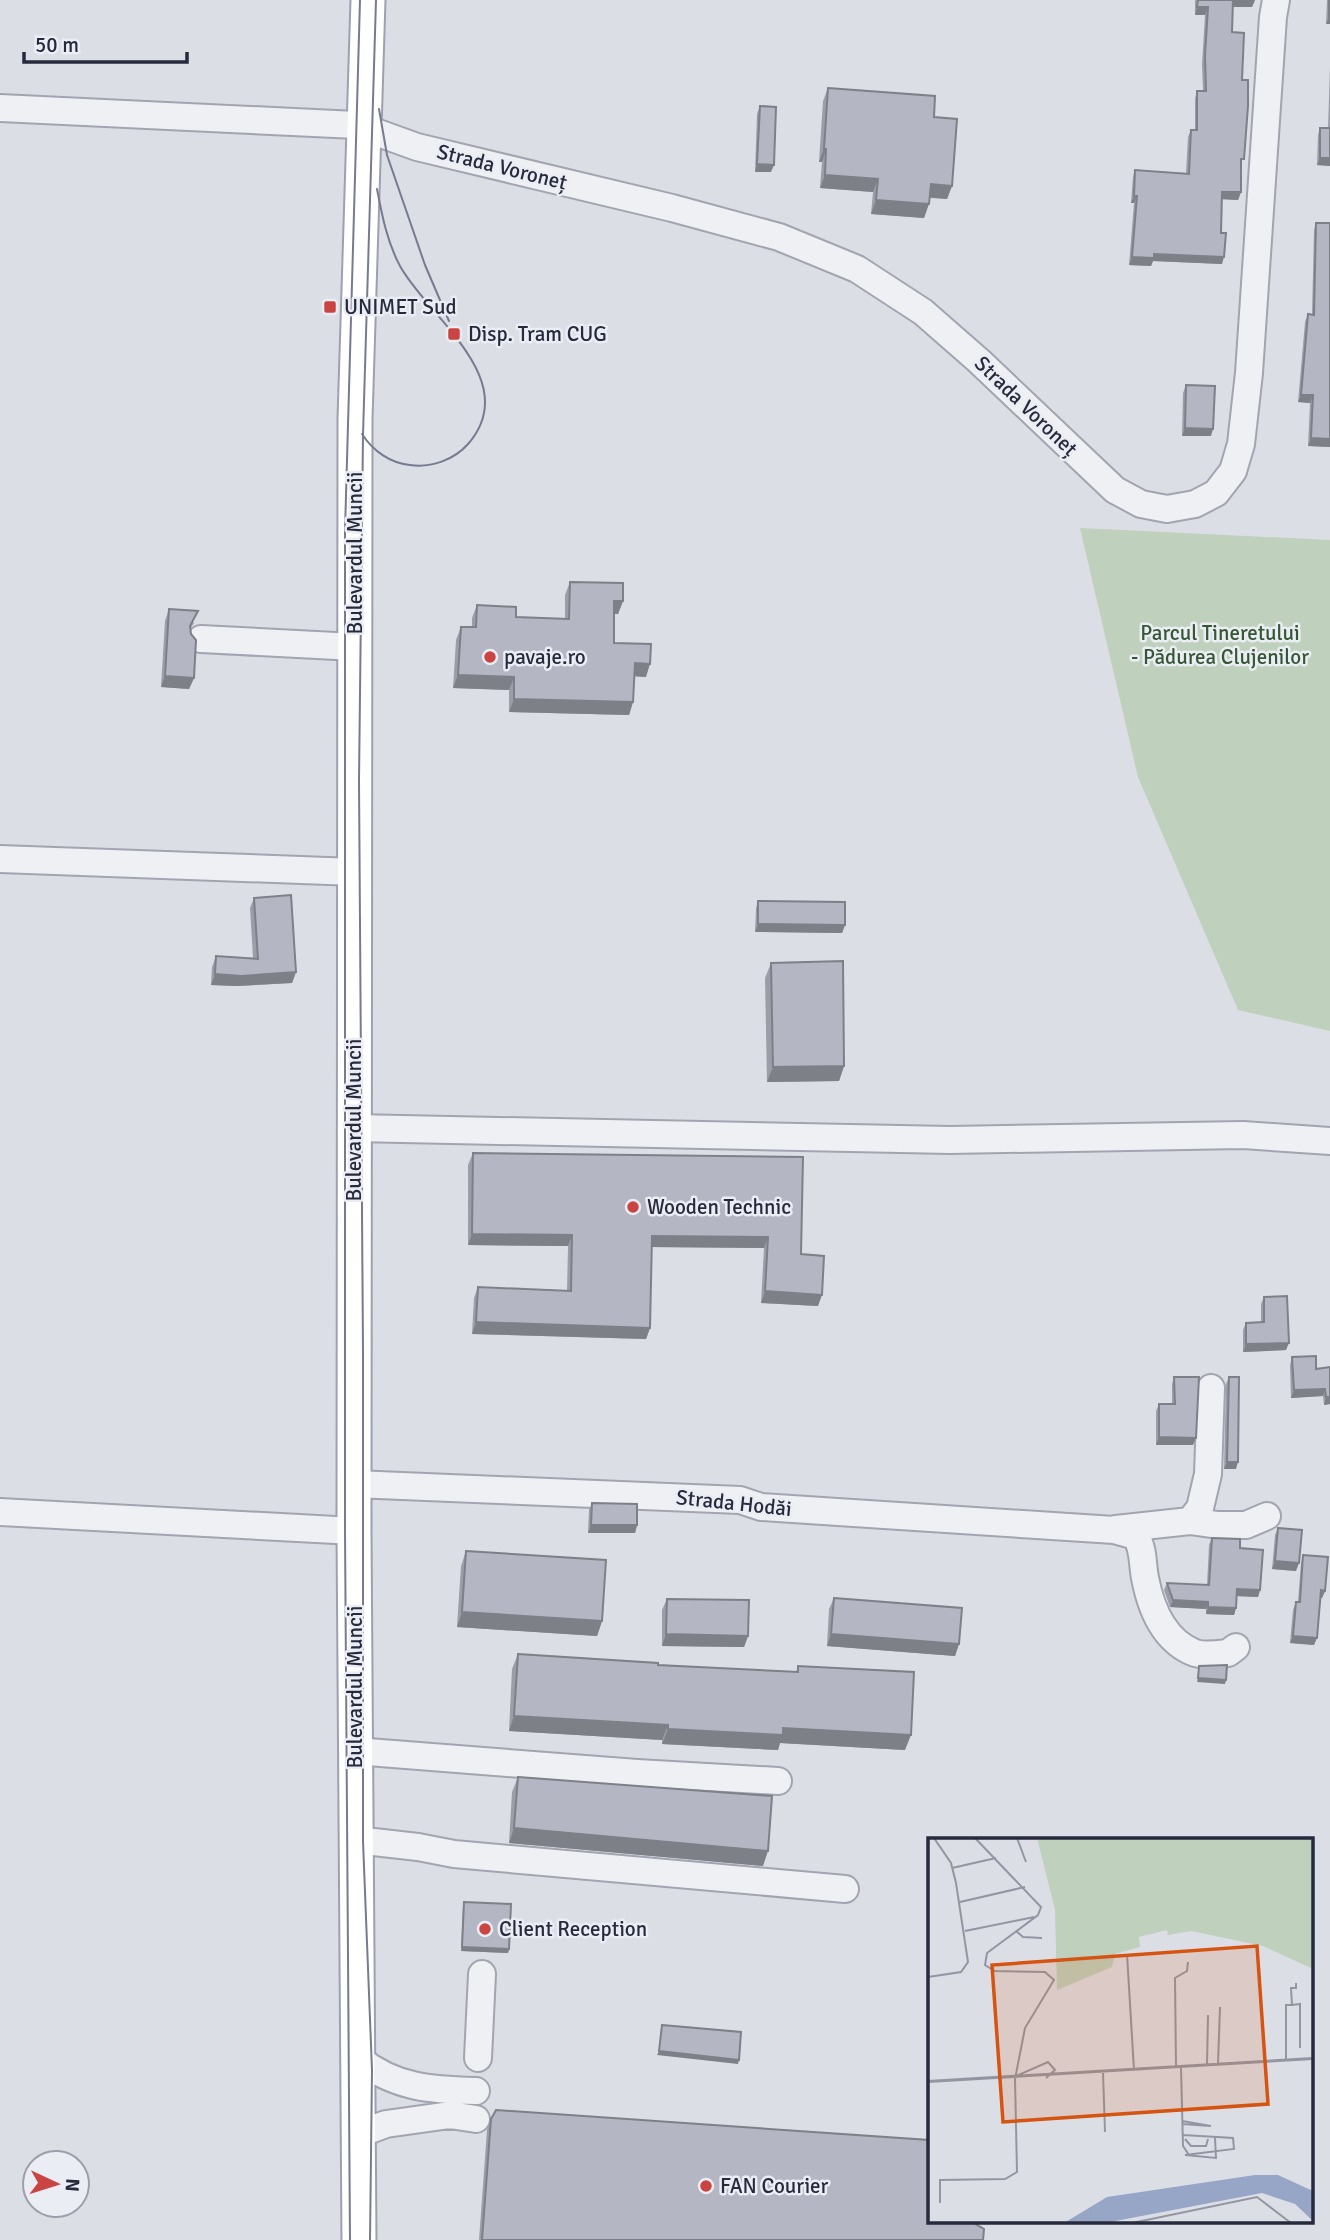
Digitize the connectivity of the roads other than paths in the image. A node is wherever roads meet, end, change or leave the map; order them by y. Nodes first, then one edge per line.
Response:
1 (368, 0) edge
2 (1276, 0) edge
3 (0, 108) edge
4 (363, 127) junction
5 (201, 639) dead end
6 (355, 647) junction
7 (0, 859) edge
8 (355, 872) junction
9 (354, 1128) junction
10 (1330, 1141) edge
11 (1211, 1388) dead end
12 (354, 1484) junction
13 (0, 1512) edge
14 (1267, 1516) dead end
15 (1190, 1521) junction
16 (1114, 1530) junction
17 (354, 1531) junction
18 (1236, 1647) dead end
19 (355, 1751) junction
20 (778, 1781) dead end
21 (356, 1840) junction
22 (845, 1889) dead end
23 (482, 1974) dead end
24 (478, 2058) dead end
25 (359, 2059) junction
26 (476, 2091) dead end
27 (476, 2119) dead end
28 (359, 2134) junction
29 (359, 2240) edge

1 - 4 main road, Bulevardul Muncii
2 - 4 street, Strada Voroneț
3 - 4 street, Strada Voroneț
4 - 6 main road, Bulevardul Muncii
5 - 6 street
6 - 8 main road, Bulevardul Muncii
7 - 8 street
8 - 9 main road, Bulevardul Muncii
9 - 10 street
9 - 12 main road, Bulevardul Muncii
11 - 15 street
12 - 16 street, Strada Hodăi
12 - 17 main road, Bulevardul Muncii
13 - 17 street
14 - 15 street, Strada Hodăi
15 - 16 street, Strada Hodăi
16 - 18 street, Strada Hodăi
17 - 19 main road, Bulevardul Muncii
19 - 20 street
19 - 21 main road, Bulevardul Muncii
21 - 22 street
21 - 25 main road, Bulevardul Muncii
23 - 24 street
25 - 26 street
25 - 28 main road, Bulevardul Muncii
27 - 28 street
28 - 29 main road, Bulevardul Muncii

